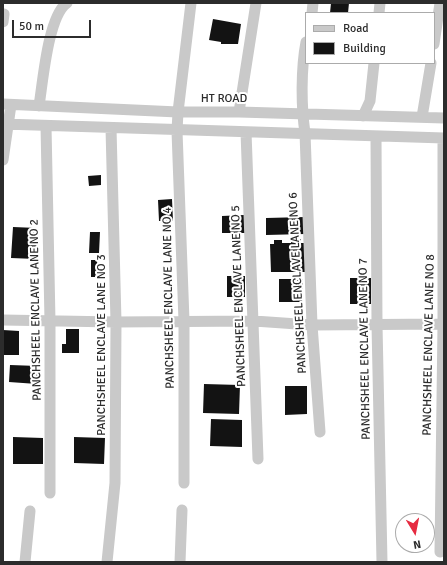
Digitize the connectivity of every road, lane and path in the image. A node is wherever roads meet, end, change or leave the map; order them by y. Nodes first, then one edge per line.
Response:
1 (67, 3) edge
2 (191, 3) edge
3 (256, 3) edge
4 (440, 3) edge
5 (4, 14) edge
6 (3, 22) edge
7 (435, 37) edge
8 (305, 46) edge
9 (374, 64) edge
10 (431, 64) edge
11 (7, 104) edge
12 (39, 106) junction
13 (178, 112) junction
14 (238, 112) junction
15 (302, 115) junction
16 (363, 116) junction
17 (422, 117) junction
18 (444, 118) edge
19 (6, 124) edge
20 (46, 126) junction
21 (111, 128) junction
22 (177, 131) junction
23 (246, 132) junction
24 (305, 133) junction
25 (376, 136) junction
26 (444, 138) edge
27 (3, 160) edge
28 (3, 320) edge
29 (50, 321) junction
30 (184, 321) junction
31 (254, 321) junction
32 (116, 322) junction
33 (444, 324) edge
34 (312, 325) junction
35 (377, 325) junction
36 (320, 432) dead end
37 (258, 459) dead end
38 (184, 483) dead end
39 (50, 494) dead end
40 (182, 510) dead end
41 (30, 511) dead end
42 (440, 552) dead end
43 (25, 562) edge
44 (107, 562) edge
45 (180, 562) edge
46 (382, 562) edge

1 - 12 street
2 - 13 street, PANCHSHEEL ENCLAVE LANE NO 4
3 - 14 street
4 - 7 street
5 - 6 street
8 - 15 street, PANCHSHEEL ENCLAVE LANE NO 6
9 - 16 street
10 - 17 street
11 - 12 street, HT ROAD
11 - 19 street
12 - 13 street, HT ROAD
13 - 14 street, HT ROAD
13 - 22 street, PANCHSHEEL ENCLAVE LANE NO 4
14 - 15 street, HT ROAD
15 - 16 street, HT ROAD
15 - 24 street, PANCHSHEEL ENCLAVE LANE NO 6
16 - 17 street, HT ROAD
17 - 18 street, HT ROAD
19 - 20 street
19 - 27 street
20 - 21 street
20 - 29 street, PANCHSHEEL ENCLAVE LANE NO 2
21 - 22 street
21 - 32 street, PANCHSHEEL ENCLAVE LANE NO 3
22 - 23 street
22 - 30 street, PANCHSHEEL ENCLAVE LANE NO 4
23 - 24 street
23 - 31 street, PANCHSHEEL ENCLAVE LANE NO 5
24 - 25 street
24 - 34 street, PANCHSHEEL ENCLAVE LANE NO 6
25 - 26 street
25 - 35 street, PANCHSHEEL ENCLAVE LANE NO 7
26 - 33 street, PANCHSHEEL ENCLAVE LANE NO 8
28 - 29 street
29 - 32 street
29 - 39 street, PANCHSHEEL ENCLAVE LANE NO 2
30 - 31 street
30 - 32 street
30 - 38 street, PANCHSHEEL ENCLAVE LANE NO 4
31 - 34 street
31 - 37 street, PANCHSHEEL ENCLAVE LANE NO 5
32 - 44 street, PANCHSHEEL ENCLAVE LANE NO 3
33 - 35 street
33 - 42 street, PANCHSHEEL ENCLAVE LANE NO 8
34 - 35 street
34 - 36 street, PANCHSHEEL ENCLAVE LANE NO 6
35 - 46 street, PANCHSHEEL ENCLAVE LANE NO 7
40 - 45 street
41 - 43 street

